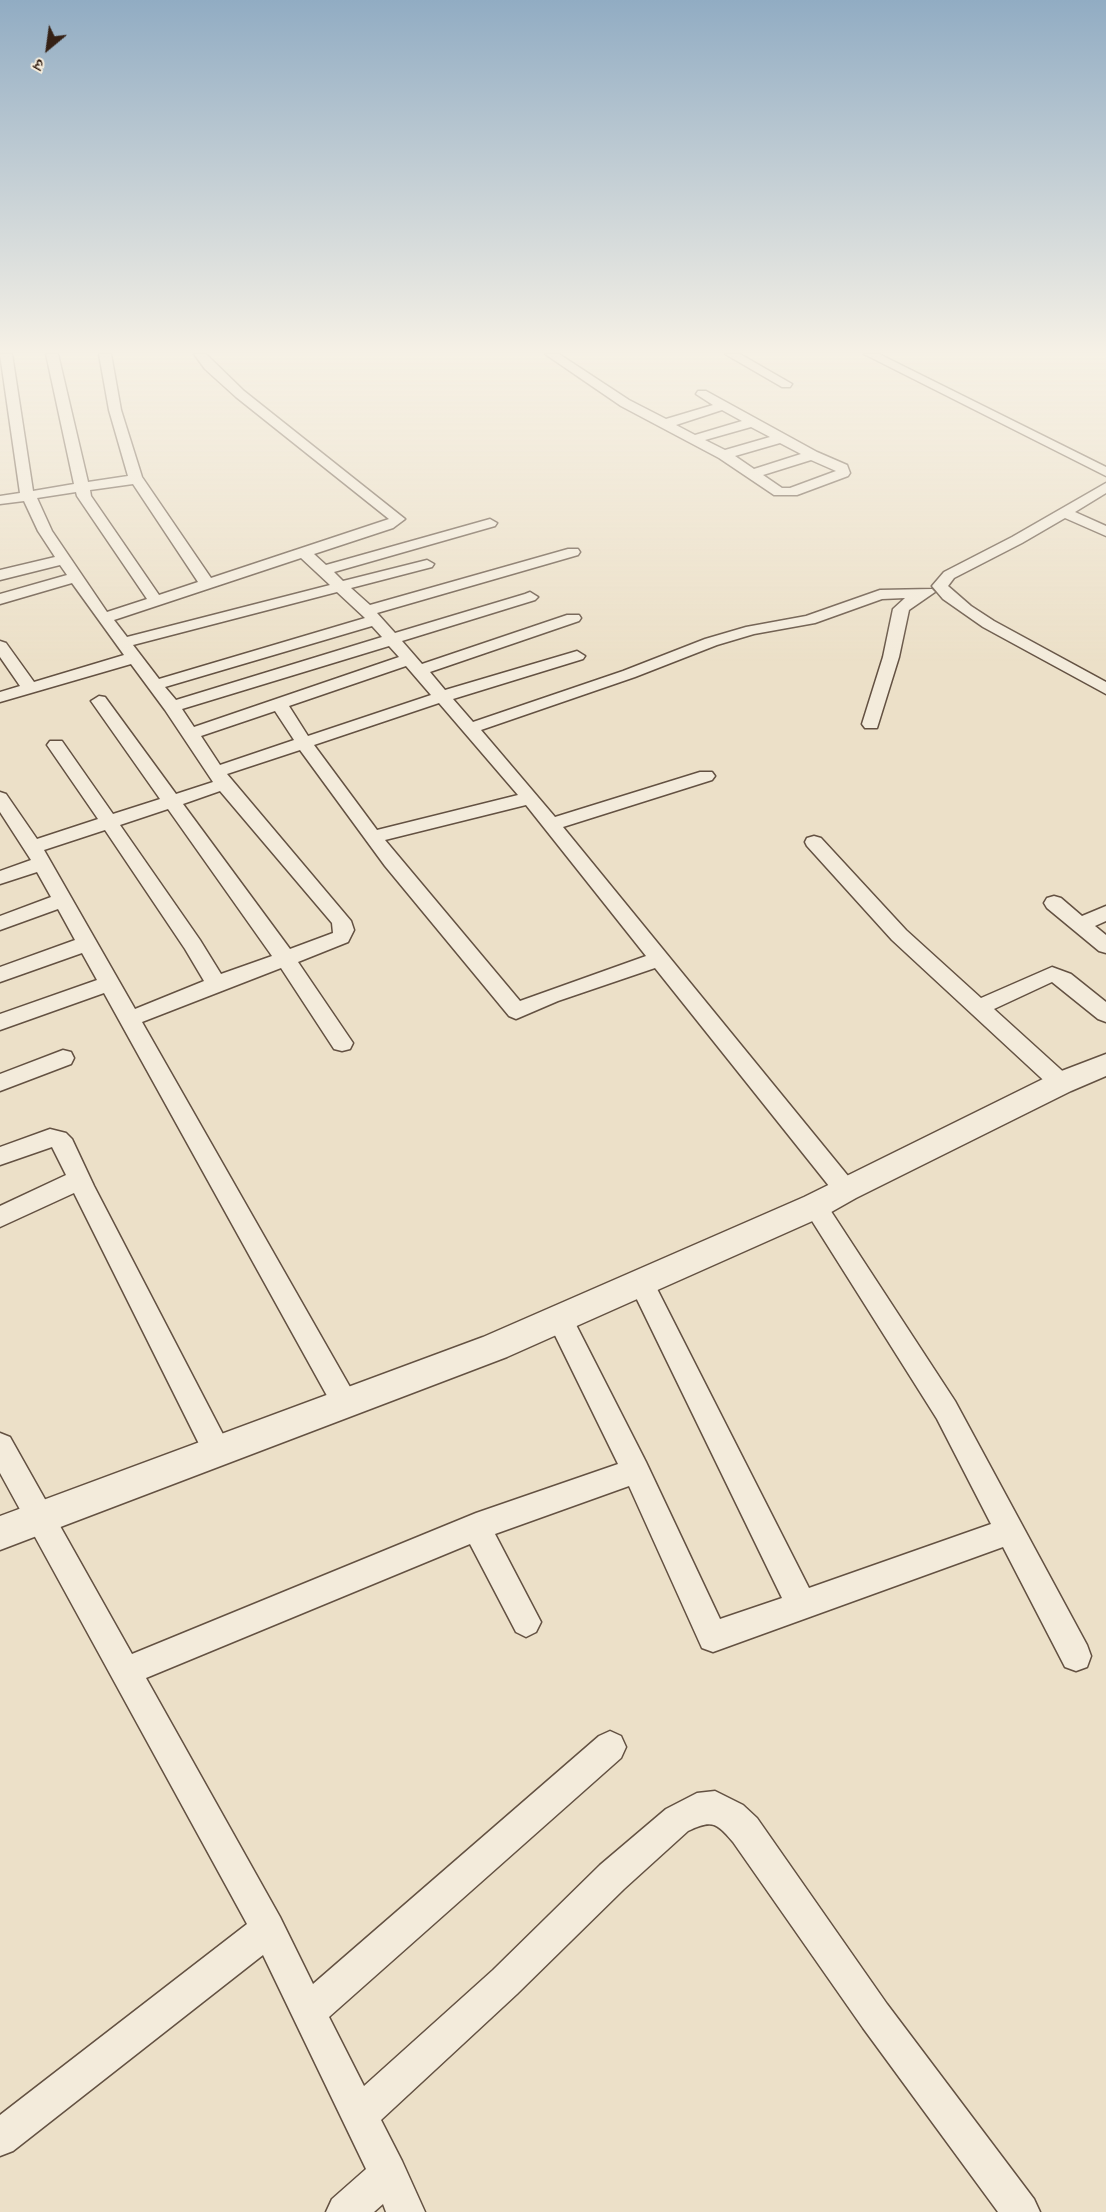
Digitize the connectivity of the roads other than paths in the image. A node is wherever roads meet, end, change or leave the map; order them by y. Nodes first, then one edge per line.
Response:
1 (20, 457) edge
2 (75, 457) edge
3 (130, 457) edge
4 (320, 457) edge
5 (728, 457) edge
6 (805, 457) edge
7 (817, 457) edge
8 (1076, 457) edge
9 (1106, 472) edge
10 (754, 473) junction
11 (136, 479) junction
12 (82, 487) junction
13 (1106, 487) edge
14 (27, 496) junction
15 (0, 500) edge
16 (1064, 512) junction
17 (490, 523) dead end
18 (1106, 532) edge
19 (303, 552) junction
20 (573, 552) dead end
21 (63, 560) junction
22 (427, 564) dead end
23 (325, 570) junction
24 (0, 575) edge
25 (75, 577) junction
26 (207, 585) junction
27 (342, 586) junction
28 (934, 590) junction
29 (530, 597) dead end
30 (0, 599) edge
31 (155, 600) junction
32 (371, 615) junction
33 (105, 618) junction
34 (573, 618) dead end
35 (393, 641) junction
36 (123, 644) junction
37 (0, 646) edge
38 (577, 656) dead end
39 (133, 658) junction
40 (415, 665) junction
41 (155, 685) junction
42 (30, 688) junction
43 (1106, 689) edge
44 (444, 696) junction
45 (0, 697) edge
46 (99, 701) dead end
47 (279, 704) junction
48 (172, 707) junction
49 (871, 724) dead end
50 (471, 728) junction
51 (191, 734) junction
52 (303, 744) junction
53 (56, 745) dead end
54 (706, 776) dead end
55 (220, 778) junction
56 (0, 798) edge
57 (530, 798) junction
58 (173, 801) junction
59 (108, 823) junction
60 (551, 825) junction
61 (374, 837) junction
62 (814, 842) dead end
63 (38, 855) junction
64 (0, 878) edge
65 (62, 900) junction
66 (1054, 903) dead end
67 (1106, 913) edge
68 (0, 922) edge
69 (1080, 924) junction
70 (86, 944) junction
71 (1106, 946) edge
72 (285, 958) junction
73 (659, 959) junction
74 (0, 975) edge
75 (109, 983) junction
76 (216, 984) junction
77 (978, 1008) junction
78 (1106, 1014) edge
79 (130, 1019) junction
80 (0, 1022) edge
81 (342, 1043) dead end
82 (63, 1058) dead end
83 (1106, 1064) edge
84 (0, 1083) edge
85 (1061, 1083) junction
86 (0, 1156) edge
87 (80, 1179) junction
88 (845, 1189) junction
89 (815, 1206) junction
90 (0, 1217) edge
91 (641, 1283) junction
92 (560, 1318) junction
93 (345, 1403) junction
94 (0, 1446) edge
95 (217, 1451) junction
96 (636, 1471) junction
97 (38, 1519) junction
98 (476, 1527) junction
99 (1010, 1531) junction
100 (0, 1533) edge
101 (801, 1604) junction
102 (526, 1622) dead end
103 (1076, 1656) dead end
104 (124, 1672) junction
105 (610, 1747) dead end
106 (268, 1929) junction
107 (308, 2012) junction
108 (359, 2115) junction
109 (0, 2138) edge
110 (389, 2174) junction
111 (345, 2212) edge
112 (406, 2212) edge
113 (1021, 2212) edge

1 - 14 street
2 - 12 street
3 - 11 street
4 - 19 street
5 - 10 street
6 - 10 street
7 - 10 street
8 - 9 street
11 - 12 street
11 - 26 street
12 - 14 street
12 - 31 street
13 - 16 street
14 - 15 street
14 - 21 street
16 - 18 street
16 - 28 street
17 - 23 street
19 - 23 street
19 - 26 street
20 - 32 street
21 - 24 street
21 - 25 street
22 - 27 street
23 - 27 street
25 - 30 street
25 - 33 street
26 - 31 street
27 - 32 street
27 - 36 street
28 - 43 street
28 - 49 street
28 - 50 street
29 - 35 street
31 - 33 street
32 - 35 street
32 - 41 street
33 - 36 street
34 - 40 street
35 - 40 street
35 - 48 street
36 - 39 street
37 - 42 street
38 - 44 street
39 - 41 street
39 - 42 street
40 - 44 street
40 - 47 street
41 - 48 street
42 - 45 street
44 - 50 street
44 - 52 street
46 - 58 street
47 - 51 street
47 - 52 street
48 - 51 street
50 - 57 street
51 - 55 street
52 - 55 street
52 - 61 street
53 - 59 street
54 - 60 street
55 - 58 street
55 - 72 street
56 - 63 street
57 - 60 street
57 - 61 street
58 - 59 street
58 - 72 street
59 - 63 street
59 - 76 street
60 - 73 street
61 - 73 street
62 - 77 street
63 - 64 street
63 - 65 street
65 - 68 street
65 - 70 street
66 - 69 street
67 - 69 street
69 - 71 street
70 - 74 street
70 - 75 street
72 - 76 street
72 - 81 street
73 - 88 street
75 - 79 street
75 - 80 street
76 - 79 street
77 - 78 street
77 - 85 street
79 - 93 street
82 - 84 street
83 - 85 street
85 - 88 street
86 - 87 street
87 - 90 street
87 - 95 street
88 - 89 street
89 - 91 street
89 - 99 street
91 - 92 street
91 - 101 street
92 - 93 street
92 - 96 street
93 - 95 street
94 - 97 street
95 - 97 street
96 - 98 street
96 - 101 street
97 - 100 street
97 - 104 street
98 - 102 street
98 - 104 street
99 - 101 street
99 - 103 street
104 - 106 street
105 - 107 street
106 - 107 street
106 - 109 street
107 - 108 street
108 - 110 street
108 - 113 street
110 - 111 street
110 - 112 street

